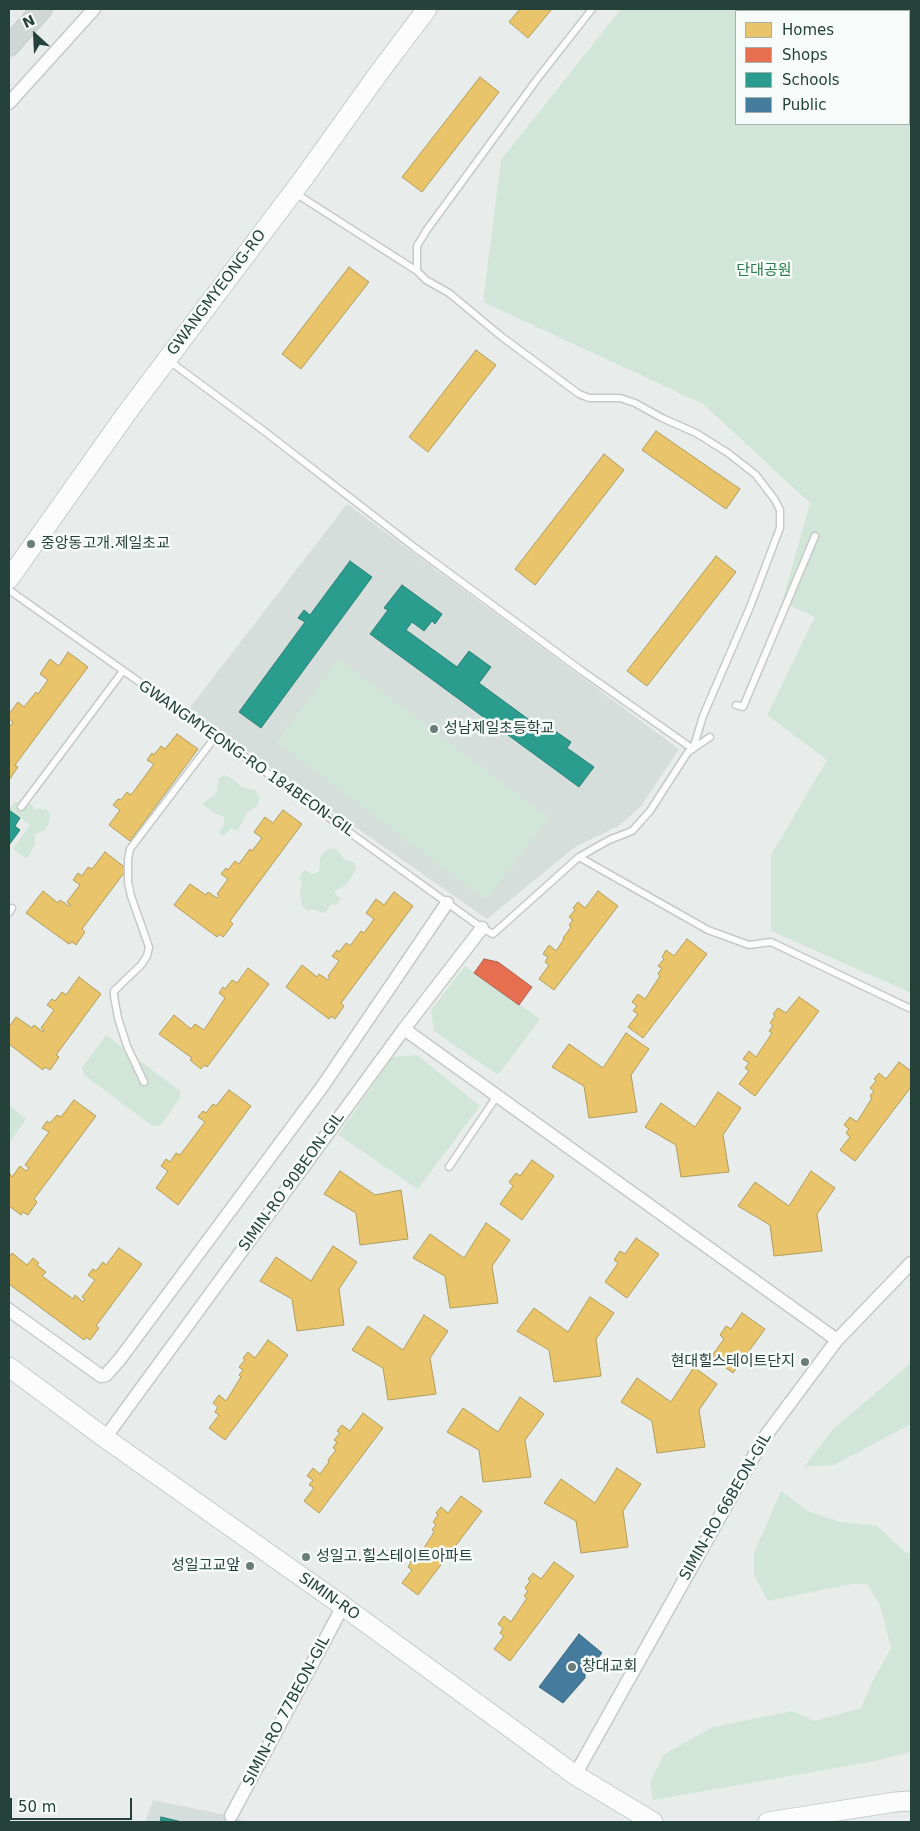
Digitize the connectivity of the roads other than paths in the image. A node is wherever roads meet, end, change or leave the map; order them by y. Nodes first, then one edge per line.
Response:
1 (42, 9) edge
2 (94, 9) edge
3 (427, 9) edge
4 (592, 9) edge
5 (9, 46) edge
6 (9, 103) edge
7 (292, 191) junction
8 (417, 271) junction
9 (167, 360) junction
10 (815, 536) dead end
11 (9, 579) edge
12 (9, 590) edge
13 (122, 671) junction
14 (736, 705) dead end
15 (216, 736) junction
16 (710, 737) dead end
17 (693, 749) junction
18 (21, 807) dead end
19 (579, 857) junction
20 (447, 903) junction
21 (482, 928) junction
22 (909, 1008) dead end
23 (404, 1029) junction
24 (144, 1082) dead end
25 (497, 1096) junction
26 (450, 1167) dead end
27 (911, 1263) edge
28 (9, 1310) edge
29 (837, 1340) junction
30 (9, 1367) edge
31 (105, 1438) junction
32 (343, 1606) junction
33 (575, 1775) junction
34 (911, 1801) edge
35 (231, 1816) dead end
36 (653, 1822) edge
37 (768, 1822) edge

1 - 5 main road
2 - 6 street
3 - 7 main road, GWANGMYEONG-RO
4 - 8 lane
7 - 8 lane
7 - 9 main road, GWANGMYEONG-RO
8 - 17 lane
9 - 11 main road, GWANGMYEONG-RO
9 - 17 lane
10 - 14 lane
12 - 13 lane, GWANGMYEONG-RO 184BEON-GIL
13 - 15 lane, GWANGMYEONG-RO 184BEON-GIL
13 - 18 lane
15 - 20 lane, GWANGMYEONG-RO 184BEON-GIL
15 - 24 lane
16 - 17 lane
17 - 19 lane
19 - 21 lane
19 - 22 lane
20 - 21 lane, GWANGMYEONG-RO 184BEON-GIL
20 - 28 street
21 - 23 street, SIMIN-RO 90BEON-GIL
23 - 25 street
23 - 31 street, SIMIN-RO 90BEON-GIL
25 - 26 lane
25 - 29 street
27 - 29 street, SIMIN-RO 66BEON-GIL
29 - 33 street, SIMIN-RO 66BEON-GIL
30 - 31 main road, SIMIN-RO
31 - 32 main road, SIMIN-RO
32 - 33 main road, SIMIN-RO
32 - 35 street, SIMIN-RO 77BEON-GIL
33 - 36 main road, SIMIN-RO
34 - 37 main road

